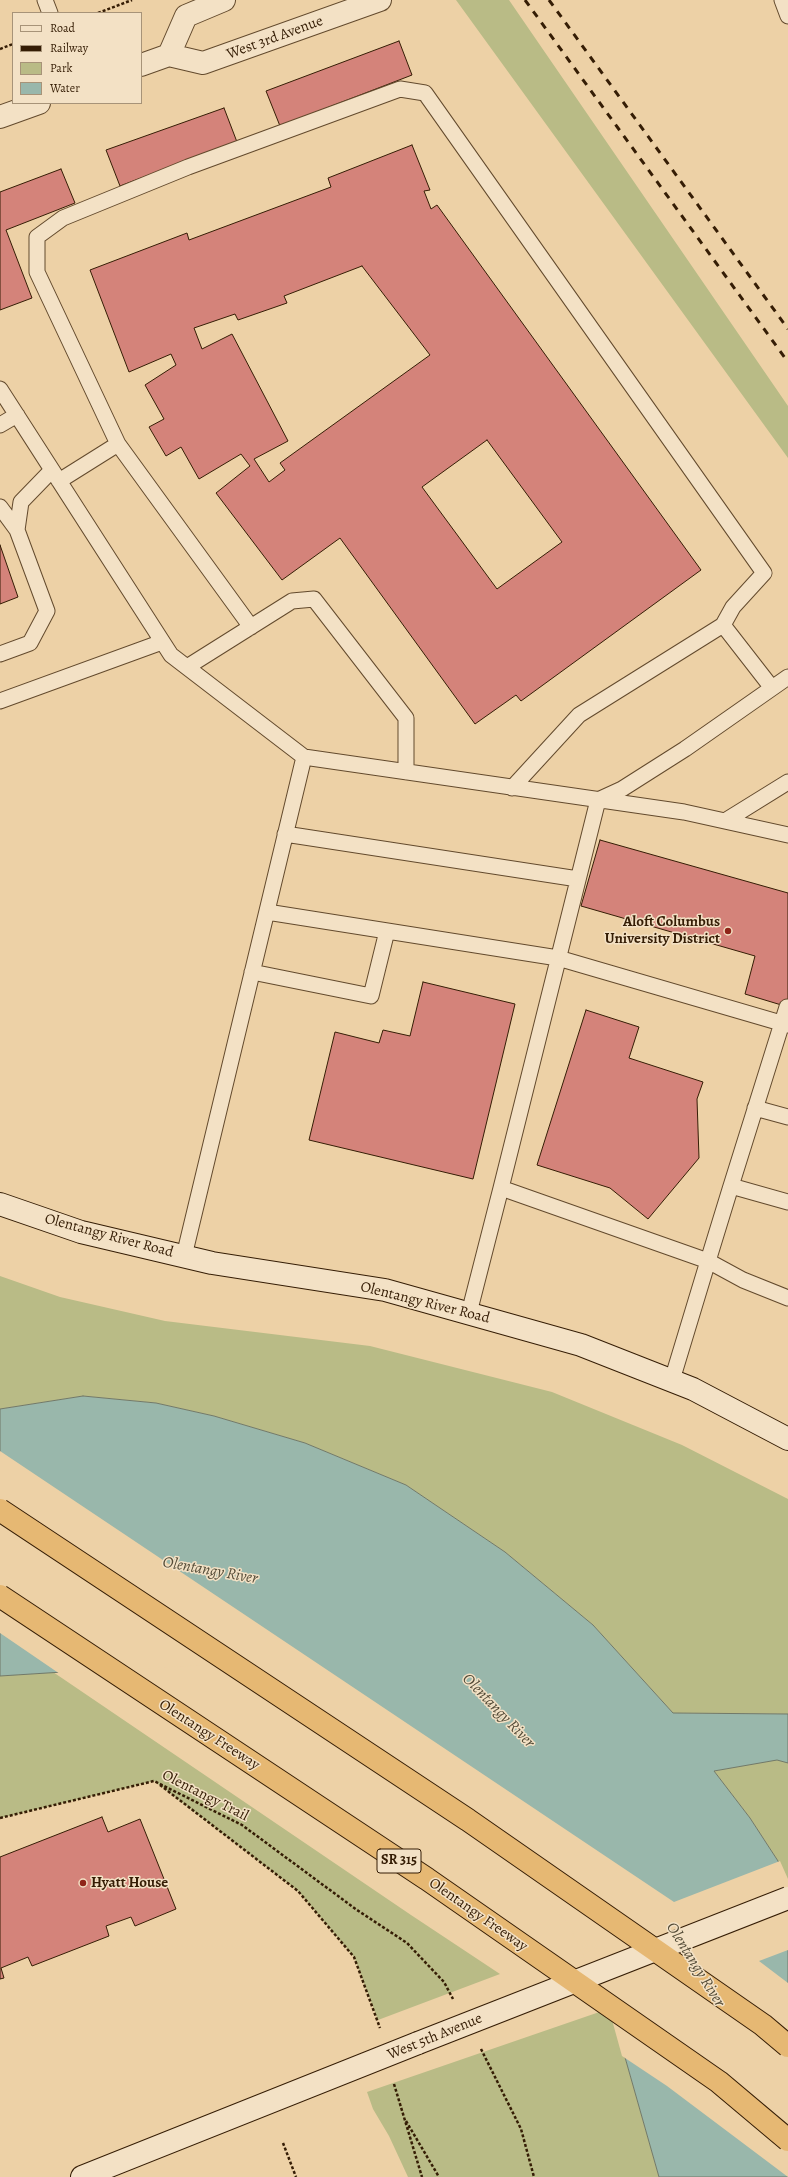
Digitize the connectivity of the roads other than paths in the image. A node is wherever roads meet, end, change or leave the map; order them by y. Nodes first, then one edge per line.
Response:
1 (45, 0) edge
2 (224, 0) edge
3 (342, 0) edge
4 (380, 0) edge
5 (782, 0) edge
6 (50, 12) edge
7 (788, 16) edge
8 (322, 21) junction
9 (169, 55) junction
10 (142, 65) edge
11 (35, 104) edge
12 (0, 117) edge
13 (0, 389) edge
14 (17, 415) junction
15 (0, 425) edge
16 (118, 444) junction
17 (56, 475) junction
18 (0, 506) edge
19 (17, 530) junction
20 (724, 625) junction
21 (251, 627) junction
22 (162, 642) junction
23 (0, 654) edge
24 (187, 667) junction
25 (788, 678) edge
26 (772, 688) junction
27 (0, 701) edge
28 (304, 757) junction
29 (406, 772) junction
30 (788, 782) edge
31 (512, 788) junction
32 (598, 800) junction
33 (725, 821) junction
34 (285, 834) junction
35 (788, 835) edge
36 (578, 879) junction
37 (267, 912) junction
38 (387, 931) junction
39 (558, 958) junction
40 (252, 972) junction
41 (787, 1007) dead end
42 (784, 1024) edge
43 (755, 1108) junction
44 (788, 1117) edge
45 (731, 1186) junction
46 (501, 1188) junction
47 (788, 1202) edge
48 (0, 1204) edge
49 (184, 1256) junction
50 (708, 1261) junction
51 (788, 1298) edge
52 (469, 1313) junction
53 (672, 1380) junction
54 (788, 1439) edge
55 (0, 1510) edge
56 (0, 1596) edge
57 (788, 1898) edge
58 (788, 2046) edge
59 (788, 2140) edge
60 (82, 2177) edge

1 - 6 lane
2 - 9 main road
3 - 8 main road
4 - 8 main road, West 3rd Avenue
5 - 7 lane
8 - 9 main road, West 3rd Avenue
9 - 10 main road
11 - 12 main road
13 - 14 lane
14 - 15 lane
14 - 17 lane
16 - 17 lane
16 - 20 lane
16 - 21 lane
17 - 19 lane
17 - 22 lane
18 - 19 lane
19 - 23 lane
20 - 26 lane
20 - 31 lane
21 - 24 lane
21 - 29 lane
22 - 24 lane
22 - 27 lane
24 - 28 lane
25 - 26 lane
26 - 32 lane
28 - 29 lane
28 - 34 lane
29 - 31 lane
30 - 33 lane
31 - 32 lane
32 - 33 lane
32 - 36 lane
33 - 35 lane
34 - 36 lane
34 - 37 lane
36 - 39 lane
37 - 38 lane
37 - 40 lane
38 - 39 lane
38 - 40 lane
39 - 42 lane
39 - 46 lane
40 - 49 lane
41 - 42 lane
42 - 43 lane
43 - 44 lane
43 - 45 lane
45 - 47 lane
45 - 50 lane
46 - 50 lane
46 - 52 lane
48 - 49 main road, Olentangy River Road
49 - 52 main road, Olentangy River Road
50 - 51 lane
50 - 53 lane
52 - 53 main road, Olentangy River Road
53 - 54 main road, Olentangy River Road
55 - 58 highway, bridge
56 - 59 highway, Olentangy Freeway / SR 315, bridge
57 - 60 main road, West 5th Avenue, bridge

